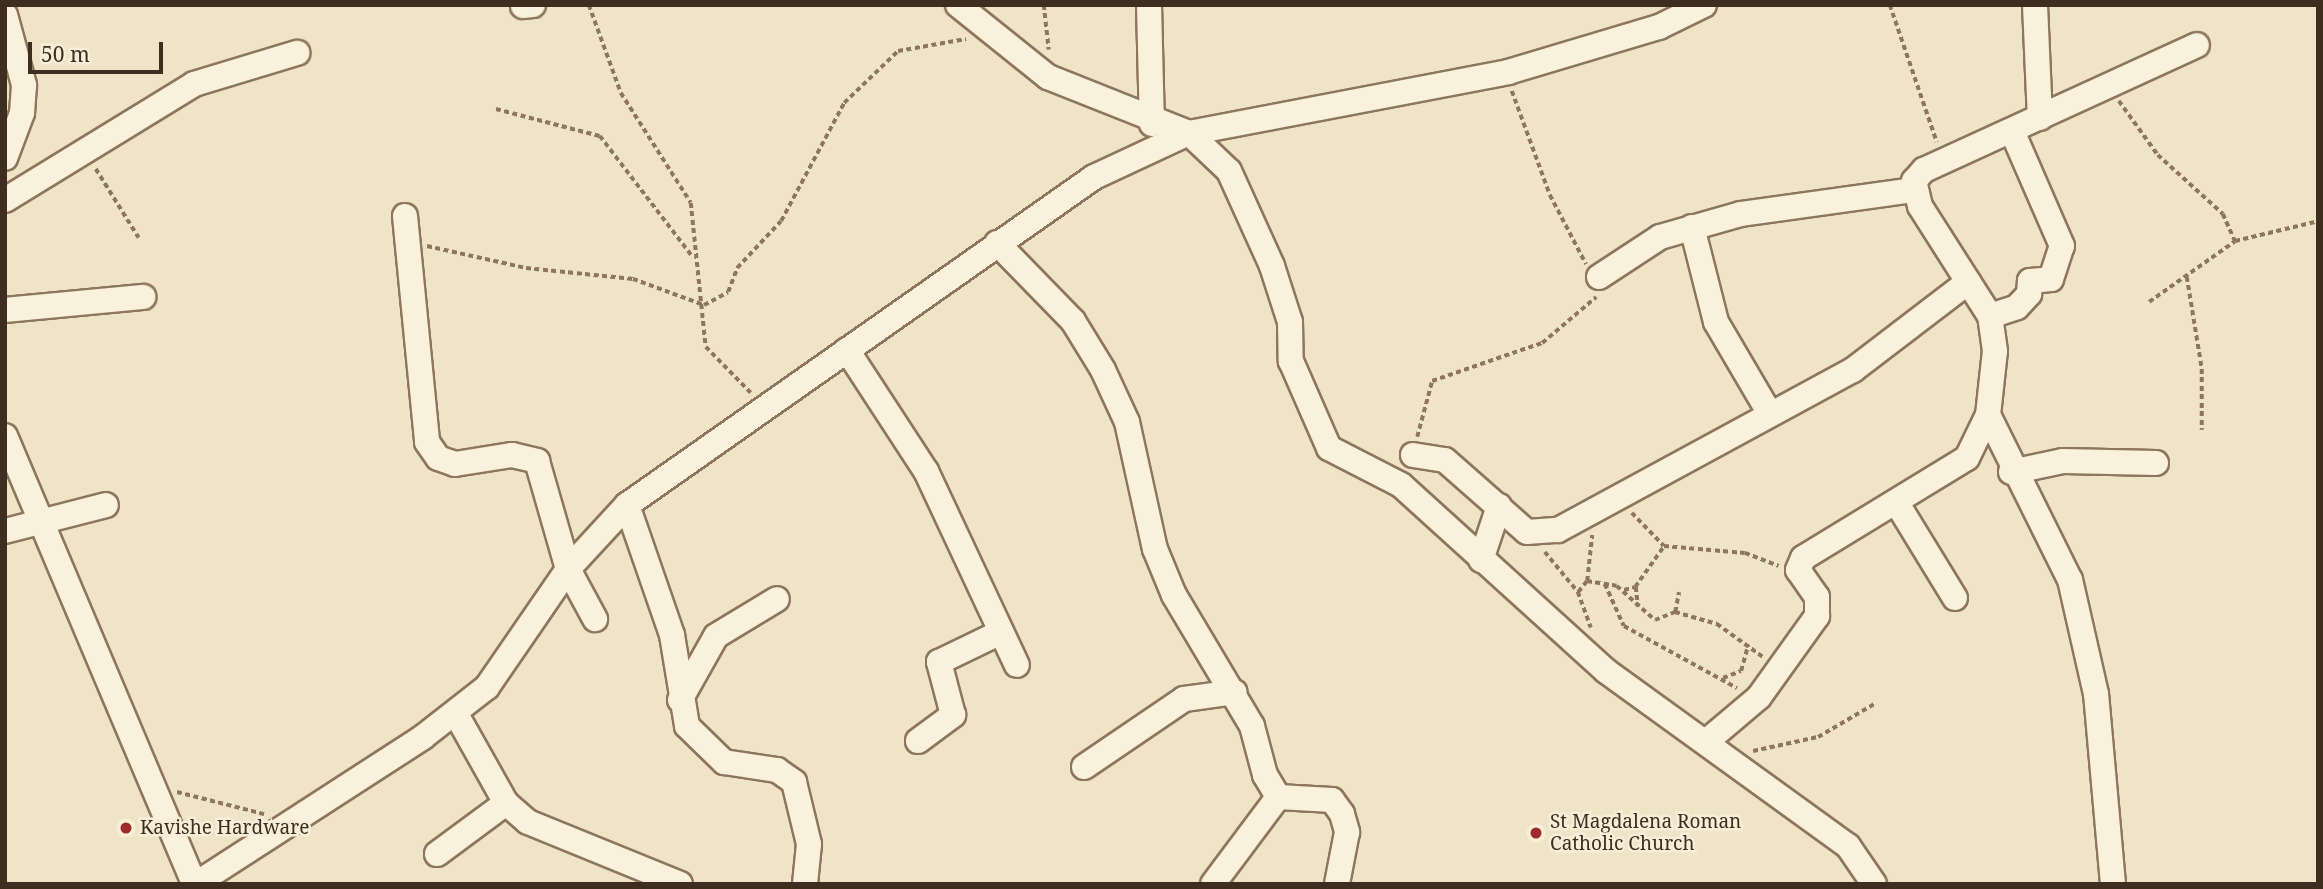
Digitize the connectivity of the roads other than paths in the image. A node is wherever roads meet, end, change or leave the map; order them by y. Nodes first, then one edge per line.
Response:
1 (533, 5) edge
2 (958, 5) edge
3 (1149, 5) edge
4 (1703, 5) edge
5 (2035, 5) edge
6 (523, 6) edge
7 (5, 15) edge
8 (2197, 45) dead end
9 (297, 53) dead end
10 (2040, 118) junction
11 (1152, 124) junction
12 (2012, 131) junction
13 (1189, 133) junction
14 (5, 158) edge
15 (1913, 190) junction
16 (5, 200) edge
17 (405, 216) dead end
18 (1692, 227) junction
19 (998, 243) junction
20 (1599, 277) road end
21 (1968, 282) junction
22 (143, 297) dead end
23 (5, 310) edge
24 (1990, 316) junction
25 (847, 350) junction
26 (1770, 414) junction
27 (1988, 415) junction
28 (5, 436) edge
29 (1413, 455) road end
30 (2155, 463) dead end
31 (2011, 472) junction
32 (106, 505) dead end
33 (627, 505) junction
34 (1898, 505) junction
35 (1499, 506) junction
36 (45, 522) junction
37 (5, 531) edge
38 (1481, 560) junction
39 (568, 569) junction
40 (1955, 598) dead end
41 (777, 599) dead end
42 (595, 619) dead end
43 (1002, 632) junction
44 (672, 635) junction
45 (703, 650) junction
46 (1017, 665) dead end
47 (1235, 692) junction
48 (680, 701) junction
49 (456, 714) junction
50 (1714, 737) junction
51 (918, 741) dead end
52 (1084, 767) dead end
53 (1278, 797) junction
54 (506, 803) junction
55 (437, 854) dead end
56 (195, 884) edge
57 (680, 884) edge
58 (805, 884) edge
59 (1213, 884) edge
60 (1337, 884) edge
61 (1874, 884) edge
62 (2113, 884) edge

1 - 6 street
2 - 11 street
3 - 11 street
4 - 13 street
5 - 10 street
7 - 14 street
8 - 10 street
9 - 16 street
10 - 12 street
11 - 13 street
12 - 15 street
12 - 24 street
13 - 19 street
13 - 38 street
15 - 18 street
15 - 21 street
17 - 39 street
18 - 20 street
18 - 26 street
19 - 25 street
19 - 47 street
21 - 24 street
21 - 26 street
22 - 23 street
24 - 27 street
25 - 33 street
25 - 43 street
26 - 35 street
27 - 31 street
27 - 34 street
28 - 36 street
29 - 35 street
30 - 31 street
31 - 62 street
32 - 36 street
33 - 39 street
33 - 44 street
34 - 40 street
34 - 50 street
35 - 38 street
36 - 37 street
36 - 56 street
38 - 50 street
39 - 42 street
39 - 49 street
41 - 45 street
43 - 46 street
43 - 51 street
44 - 45 street
44 - 48 street
45 - 48 street
47 - 52 street
47 - 53 street
48 - 58 street
49 - 54 street
49 - 56 street
50 - 61 street
53 - 59 street
53 - 60 street
54 - 55 street
54 - 57 street

